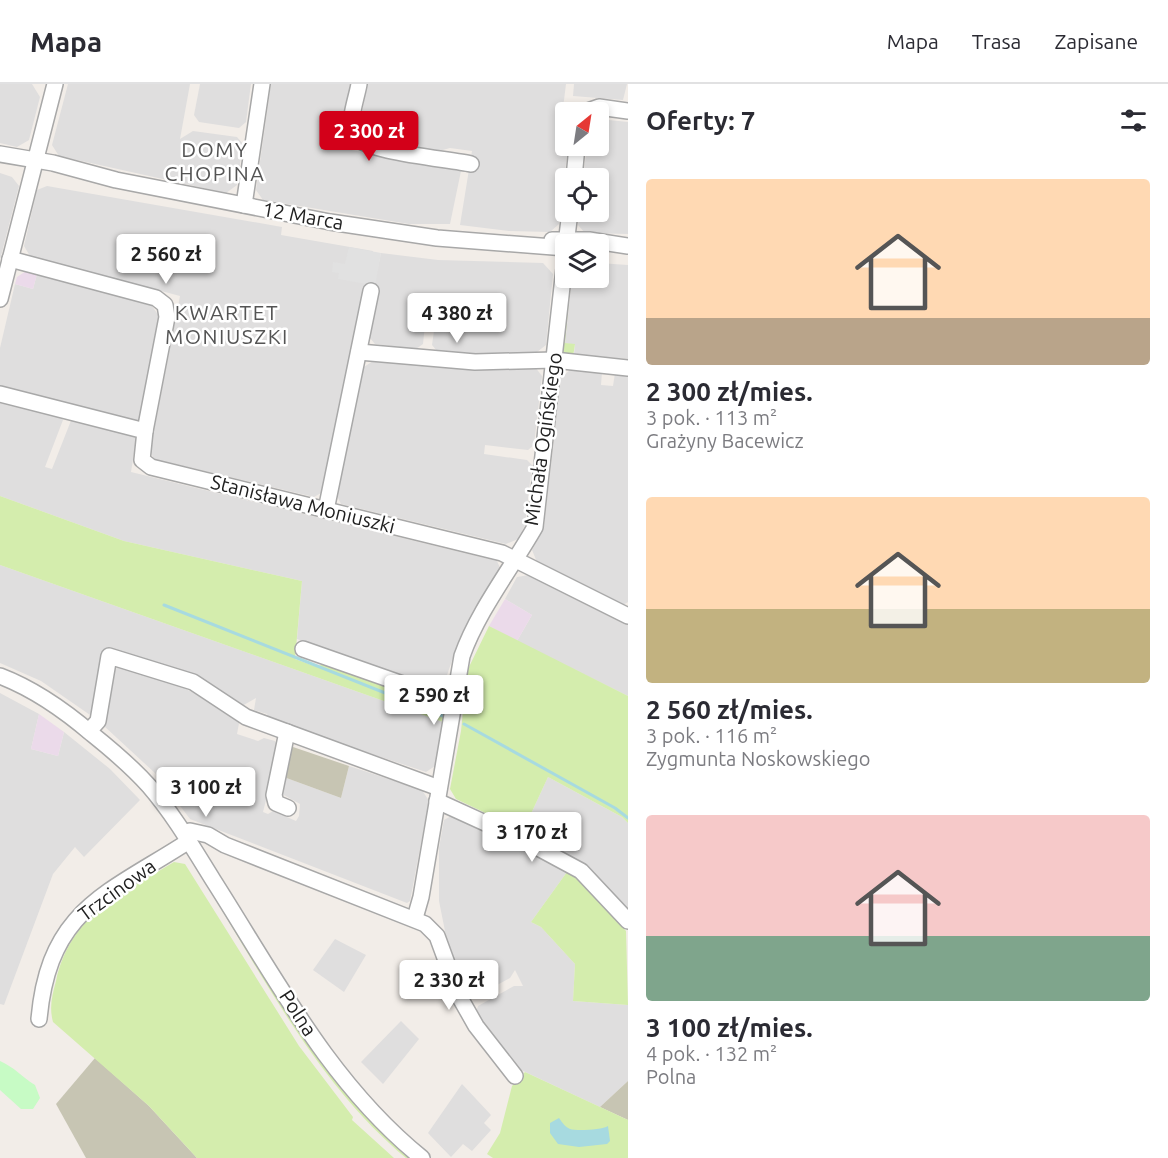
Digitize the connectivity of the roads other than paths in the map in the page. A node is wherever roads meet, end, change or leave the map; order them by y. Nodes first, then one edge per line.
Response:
1 (55, 84) edge
2 (262, 84) edge
3 (359, 84) edge
4 (609, 108) edge
5 (628, 111) edge
6 (0, 156) edge
7 (35, 163) junction
8 (471, 164) dead end
9 (244, 205) junction
10 (555, 242) edge
11 (609, 245) edge
12 (628, 246) edge
13 (10, 259) junction
14 (562, 288) edge
15 (370, 291) dead end
16 (0, 299) edge
17 (359, 352) junction
18 (554, 360) junction
19 (628, 368) edge
20 (0, 394) edge
21 (145, 431) junction
22 (326, 510) junction
23 (517, 560) junction
24 (628, 616) edge
25 (303, 649) dead end
26 (0, 676) edge
27 (454, 702) junction
28 (89, 731) junction
29 (287, 732) junction
30 (438, 794) junction
31 (288, 808) dead end
32 (189, 842) junction
33 (415, 918) junction
34 (628, 921) edge
35 (39, 1019) dead end
36 (515, 1076) dead end
37 (422, 1158) edge

1 - 7 street
2 - 9 street
3 - 8 street
4 - 5 street
6 - 7 street, 12 Marca
7 - 9 street, 12 Marca
7 - 13 street
9 - 10 street, 12 Marca
11 - 12 street, 12 Marca
13 - 16 street
13 - 21 street
14 - 18 street, Michała Ogińskiego
15 - 17 street
17 - 18 street
17 - 22 street
18 - 19 street
18 - 23 street, Michała Ogińskiego
20 - 21 street
21 - 22 street, Stanisława Moniuszki
22 - 23 street, Stanisława Moniuszki
23 - 24 street, Stanisława Moniuszki
23 - 27 street, Michała Ogińskiego
25 - 27 street
26 - 28 street, Polna
27 - 30 street, Michała Ogińskiego
28 - 29 street
28 - 32 street, Polna
29 - 30 street
29 - 31 street
30 - 33 street, Michała Ogińskiego
30 - 34 street
32 - 33 street
32 - 35 street, Trzcinowa
32 - 37 street, Polna
33 - 36 street

